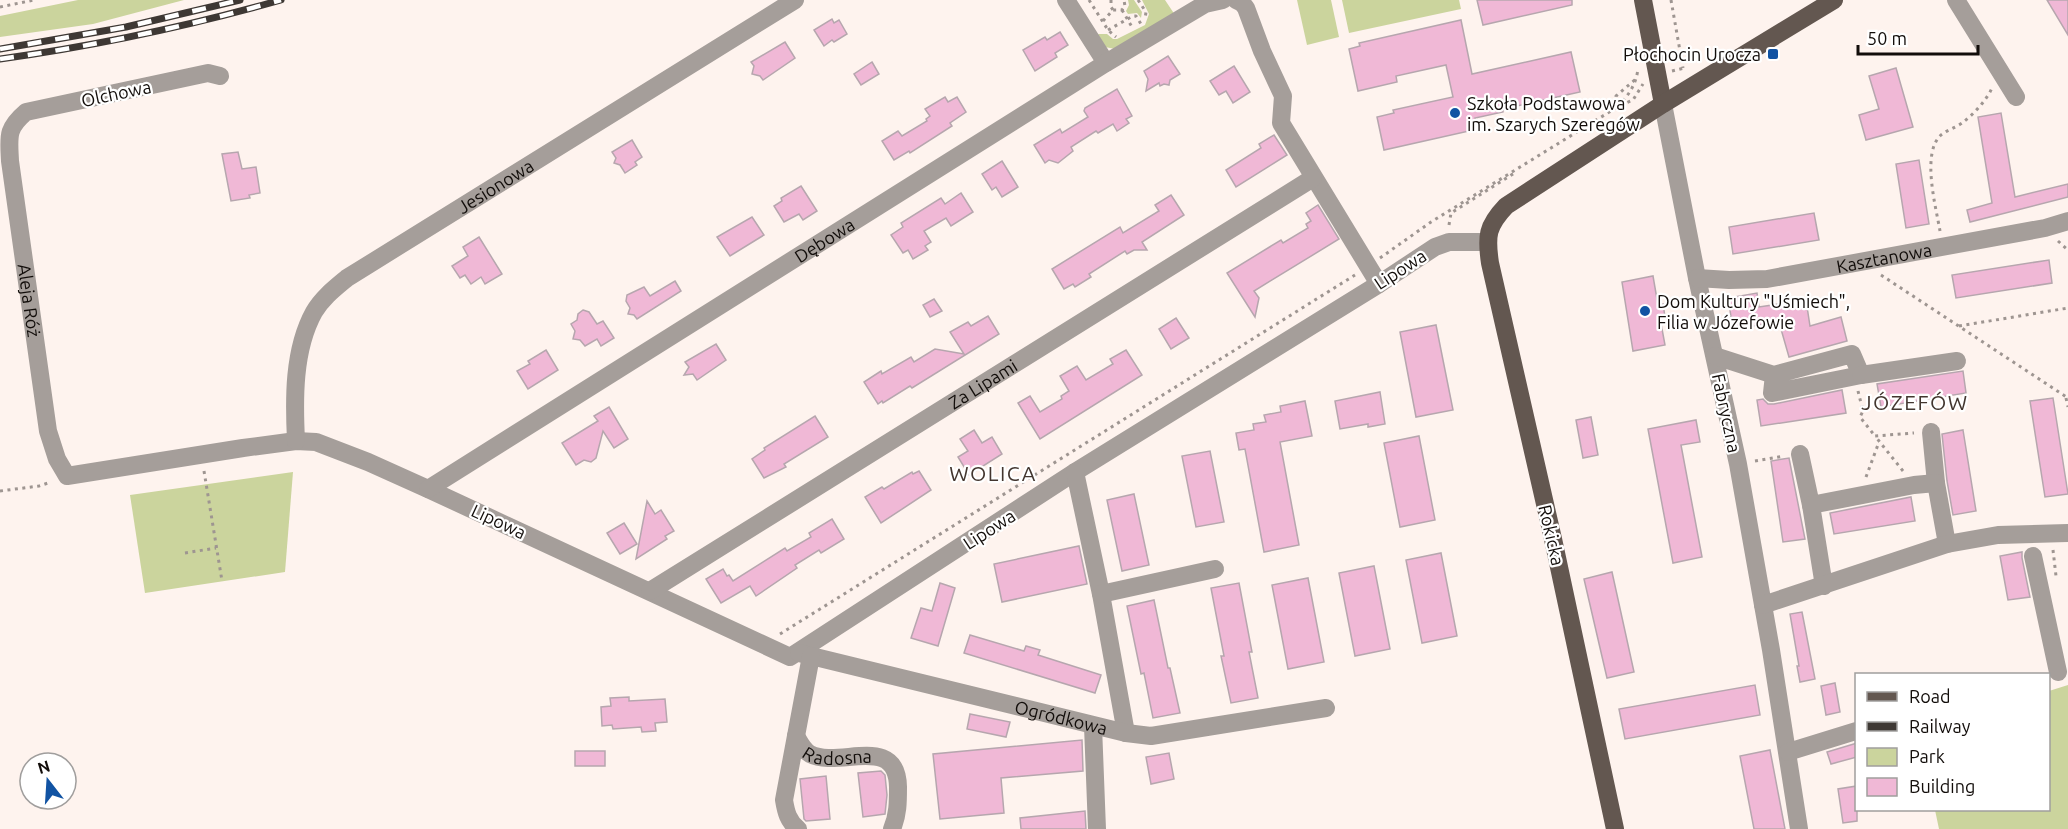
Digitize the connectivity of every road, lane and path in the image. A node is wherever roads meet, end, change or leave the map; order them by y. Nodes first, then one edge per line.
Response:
1 (34, 0) edge
2 (795, 0) edge
3 (1066, 0) edge
4 (1089, 0) edge
5 (1111, 0) edge
6 (1124, 0) edge
7 (1138, 0) edge
8 (1223, 0) edge
9 (1643, 0) edge
10 (1671, 0) edge
11 (1834, 0) edge
12 (1956, 0) edge
13 (1239, 1) edge
14 (0, 7) edge
15 (1113, 10) junction
16 (1122, 10) junction
17 (1127, 19) junction
18 (1102, 21) junction
19 (1142, 24) junction
20 (1132, 27) junction
21 (1106, 31) junction
22 (1126, 31) dead end
23 (1119, 35) dead end
24 (1106, 63) junction
25 (1639, 67) dead end
26 (1683, 68) junction
27 (1998, 68) junction
28 (220, 76) dead end
29 (1652, 77) junction
30 (1637, 78) junction
31 (1693, 88) junction
32 (2016, 97) dead end
33 (1663, 104) junction
34 (1619, 105) junction
35 (1608, 113) junction
36 (14, 122) joint
37 (1313, 178) junction
38 (2068, 220) edge
39 (1453, 242) junction
40 (1487, 242) junction
41 (1943, 247) junction
42 (1862, 262) junction
43 (1368, 266) junction
44 (1697, 278) junction
45 (1379, 284) junction
46 (2068, 308) edge
47 (1957, 326) junction
48 (1715, 356) junction
49 (1958, 362) dead end
50 (1858, 376) junction
51 (2067, 398) edge
52 (2068, 407) edge
53 (1931, 432) joint
54 (1875, 436) junction
55 (297, 441) junction
56 (1879, 442) junction
57 (1800, 453) joint
58 (201, 454) junction
59 (1738, 464) junction
60 (1076, 472) junction
61 (67, 476) junction
62 (1936, 483) junction
63 (1914, 485) junction
64 (429, 489) junction
65 (0, 491) edge
66 (1859, 495) junction
67 (1811, 505) junction
68 (2068, 533) edge
69 (1947, 544) junction
70 (216, 548) junction
71 (185, 553) dead end
72 (2033, 556) dead end
73 (1215, 569) dead end
74 (222, 581) dead end
75 (1824, 586) junction
76 (650, 591) junction
77 (1101, 594) junction
78 (1763, 605) junction
79 (763, 644) junction
80 (805, 654) junction
81 (2058, 672) edge
82 (1326, 708) dead end
83 (1093, 726) junction
84 (1855, 732) edge
85 (1126, 733) junction
86 (796, 735) junction
87 (1788, 752) junction
88 (798, 829) edge
89 (892, 829) edge
90 (1097, 829) edge
91 (1615, 829) edge
92 (1799, 829) edge

1 - 14 path
2 - 55 street, Jesionowa
3 - 24 street
4 - 18 path
5 - 15 path
6 - 16 path
7 - 19 path
8 - 24 street, Dębowa
9 - 29 main road, Fabryczna
10 - 26 path
11 - 31 main road
12 - 27 street
13 - 37 street
15 - 16 path
15 - 18 path
16 - 17 path
17 - 19 path
17 - 20 path
17 - 21 path
18 - 21 path
19 - 20 path
20 - 22 path
21 - 23 path
24 - 64 street, Dębowa
25 - 30 path
26 - 29 path
26 - 31 path
27 - 32 street
27 - 41 path
28 - 36 street, Olchowa
29 - 30 path
29 - 33 main road, Fabryczna
29 - 34 path
30 - 34 path
30 - 34 path
31 - 33 main road
33 - 40 main road
33 - 44 street, Fabryczna
34 - 35 path
35 - 39 path
35 - 43 path
36 - 61 street, Aleja Róż
37 - 43 street
37 - 76 street, Za Lipami
38 - 41 street, Kasztanowa
39 - 40 street, Lipowa
39 - 45 street, Lipowa
40 - 91 main road, Rokicka
41 - 42 street, Kasztanowa
42 - 44 street, Kasztanowa
42 - 47 path
43 - 45 street
43 - 79 path
44 - 48 street, Fabryczna
45 - 60 street, Lipowa
46 - 47 path
47 - 51 path
48 - 50 street
48 - 59 street, Fabryczna
49 - 50 street
50 - 54 path
51 - 52 path
53 - 54 path
53 - 62 street
54 - 56 path
55 - 58 street, Lipowa
55 - 64 street, Lipowa
56 - 63 path
56 - 66 path
57 - 59 path
57 - 67 street
58 - 61 street, Lipowa
58 - 70 path
59 - 78 street, Fabryczna
60 - 77 street
60 - 80 street, Lipowa
61 - 65 path
62 - 63 street
62 - 69 street
63 - 66 street
64 - 76 street, Lipowa
66 - 67 street
67 - 75 street
68 - 69 street
69 - 75 street
70 - 71 path
70 - 74 path
72 - 81 street
73 - 77 street
75 - 78 street
76 - 79 street, Lipowa
77 - 85 street
78 - 87 street, Fabryczna
79 - 80 street, Lipowa
80 - 83 street, Ogródkowa
80 - 86 street, Radosna
82 - 85 street, Ogródkowa
83 - 85 street, Ogródkowa
83 - 90 street
84 - 87 street
86 - 88 street, Radosna
86 - 89 street, Radosna
87 - 92 street, Fabryczna

